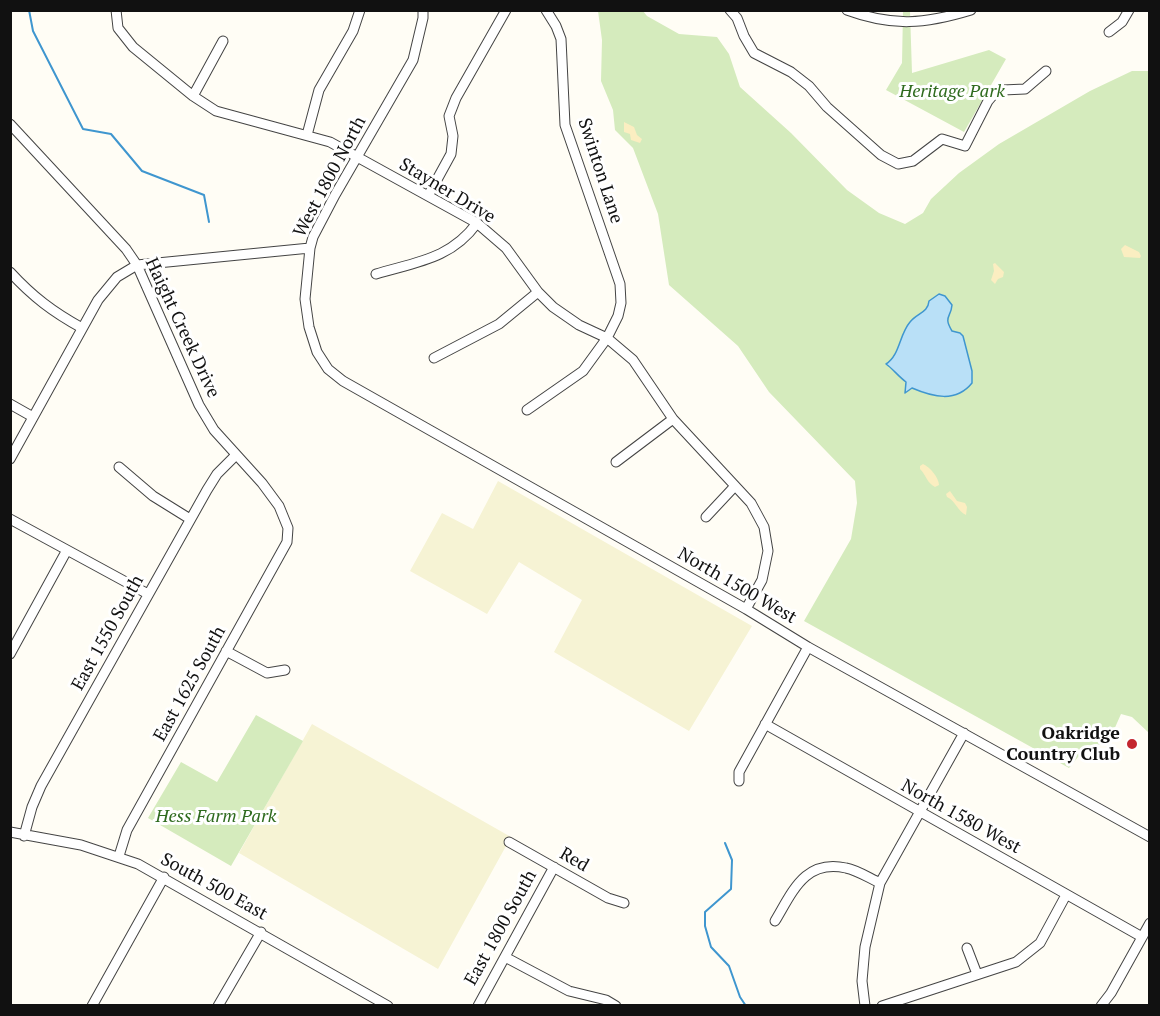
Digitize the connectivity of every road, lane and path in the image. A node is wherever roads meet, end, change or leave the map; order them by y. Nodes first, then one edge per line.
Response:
1 (116, 10) edge
2 (360, 10) edge
3 (423, 10) edge
4 (506, 10) edge
5 (546, 10) edge
6 (730, 10) edge
7 (971, 10) edge
8 (1129, 10) edge
9 (850, 11) edge
10 (955, 13) edge
11 (1109, 32) dead end
12 (224, 41) dead end
13 (1046, 71) dead end
14 (193, 96) junction
15 (10, 124) edge
16 (307, 135) junction
17 (357, 157) junction
18 (428, 196) junction
19 (477, 224) junction
20 (310, 248) junction
21 (137, 266) junction
22 (10, 272) edge
23 (376, 274) dead end
24 (538, 292) junction
25 (82, 328) junction
26 (607, 338) junction
27 (317, 352) joint
28 (435, 358) dead end
29 (10, 404) edge
30 (527, 410) dead end
31 (33, 417) junction
32 (673, 419) junction
33 (236, 455) junction
34 (10, 459) edge
35 (616, 462) dead end
36 (119, 467) dead end
37 (735, 486) junction
38 (706, 517) dead end
39 (10, 519) edge
40 (190, 519) junction
41 (288, 528) joint
42 (67, 550) junction
43 (148, 594) junction
44 (746, 609) junction
45 (808, 647) junction
46 (226, 651) junction
47 (10, 654) edge
48 (285, 670) dead end
49 (765, 724) junction
50 (964, 734) junction
51 (739, 781) dead end
52 (919, 812) junction
53 (10, 832) edge
54 (24, 836) junction
55 (1149, 837) edge
56 (509, 842) dead end
57 (119, 856) junction
58 (554, 867) junction
59 (164, 877) junction
60 (880, 883) junction
61 (1066, 895) junction
62 (624, 903) dead end
63 (776, 921) dead end
64 (1149, 923) edge
65 (261, 932) junction
66 (1142, 937) junction
67 (967, 948) dead end
68 (505, 957) junction
69 (977, 974) junction
70 (92, 1005) edge
71 (218, 1005) edge
72 (388, 1005) edge
73 (477, 1005) edge
74 (616, 1005) edge
75 (865, 1005) edge
76 (882, 1005) edge
77 (1101, 1005) edge

1 - 14 street, Stayner Drive
2 - 16 street
3 - 17 street, West 1800 North
4 - 18 street
5 - 26 street, Swinton Lane
6 - 13 street
7 - 10 street
8 - 11 street
9 - 10 street
12 - 14 street
14 - 16 street, Stayner Drive
15 - 21 street, Haight Creek Drive
16 - 17 street, Stayner Drive
17 - 18 street, Stayner Drive
17 - 20 street, West 1800 North
18 - 19 street, Stayner Drive
19 - 23 street
19 - 24 street, Stayner Drive
20 - 21 street
20 - 27 street, West 1800 North
21 - 25 street
21 - 33 street, Haight Creek Drive
22 - 25 street
24 - 26 street, Stayner Drive
24 - 28 street
25 - 31 street
26 - 30 street, Swinton Lane
26 - 32 street, Stayner Drive
27 - 44 street, North 1500 West
29 - 31 street
31 - 34 street
32 - 35 street
32 - 37 street, Stayner Drive
33 - 40 street, East 1550 South
33 - 41 street, Haight Creek Drive
36 - 40 street
37 - 38 street
37 - 44 street, Stayner Drive
39 - 42 street
40 - 43 street, East 1550 South
41 - 46 street, East 1625 South
42 - 43 street
42 - 47 street
43 - 54 street, East 1550 South
44 - 45 street, North 1500 West
45 - 49 street
45 - 50 street, North 1500 West
46 - 48 street
46 - 57 street, East 1625 South
49 - 51 street
49 - 52 street, North 1580 West
50 - 52 street
50 - 55 street, North 1500 West
52 - 60 street
52 - 61 street, North 1580 West
53 - 54 street, South 500 East
54 - 57 street, South 500 East
56 - 58 street, Red
57 - 59 street, South 500 East
58 - 62 street, Red
58 - 68 street, East 1800 South
59 - 65 street, South 500 East
59 - 70 street
60 - 63 street
60 - 75 street
61 - 66 street, North 1580 West
61 - 69 street
64 - 66 street
65 - 71 street
65 - 72 street, South 500 East
66 - 77 street
67 - 69 street
68 - 73 street, East 1800 South
68 - 74 street
69 - 76 street

